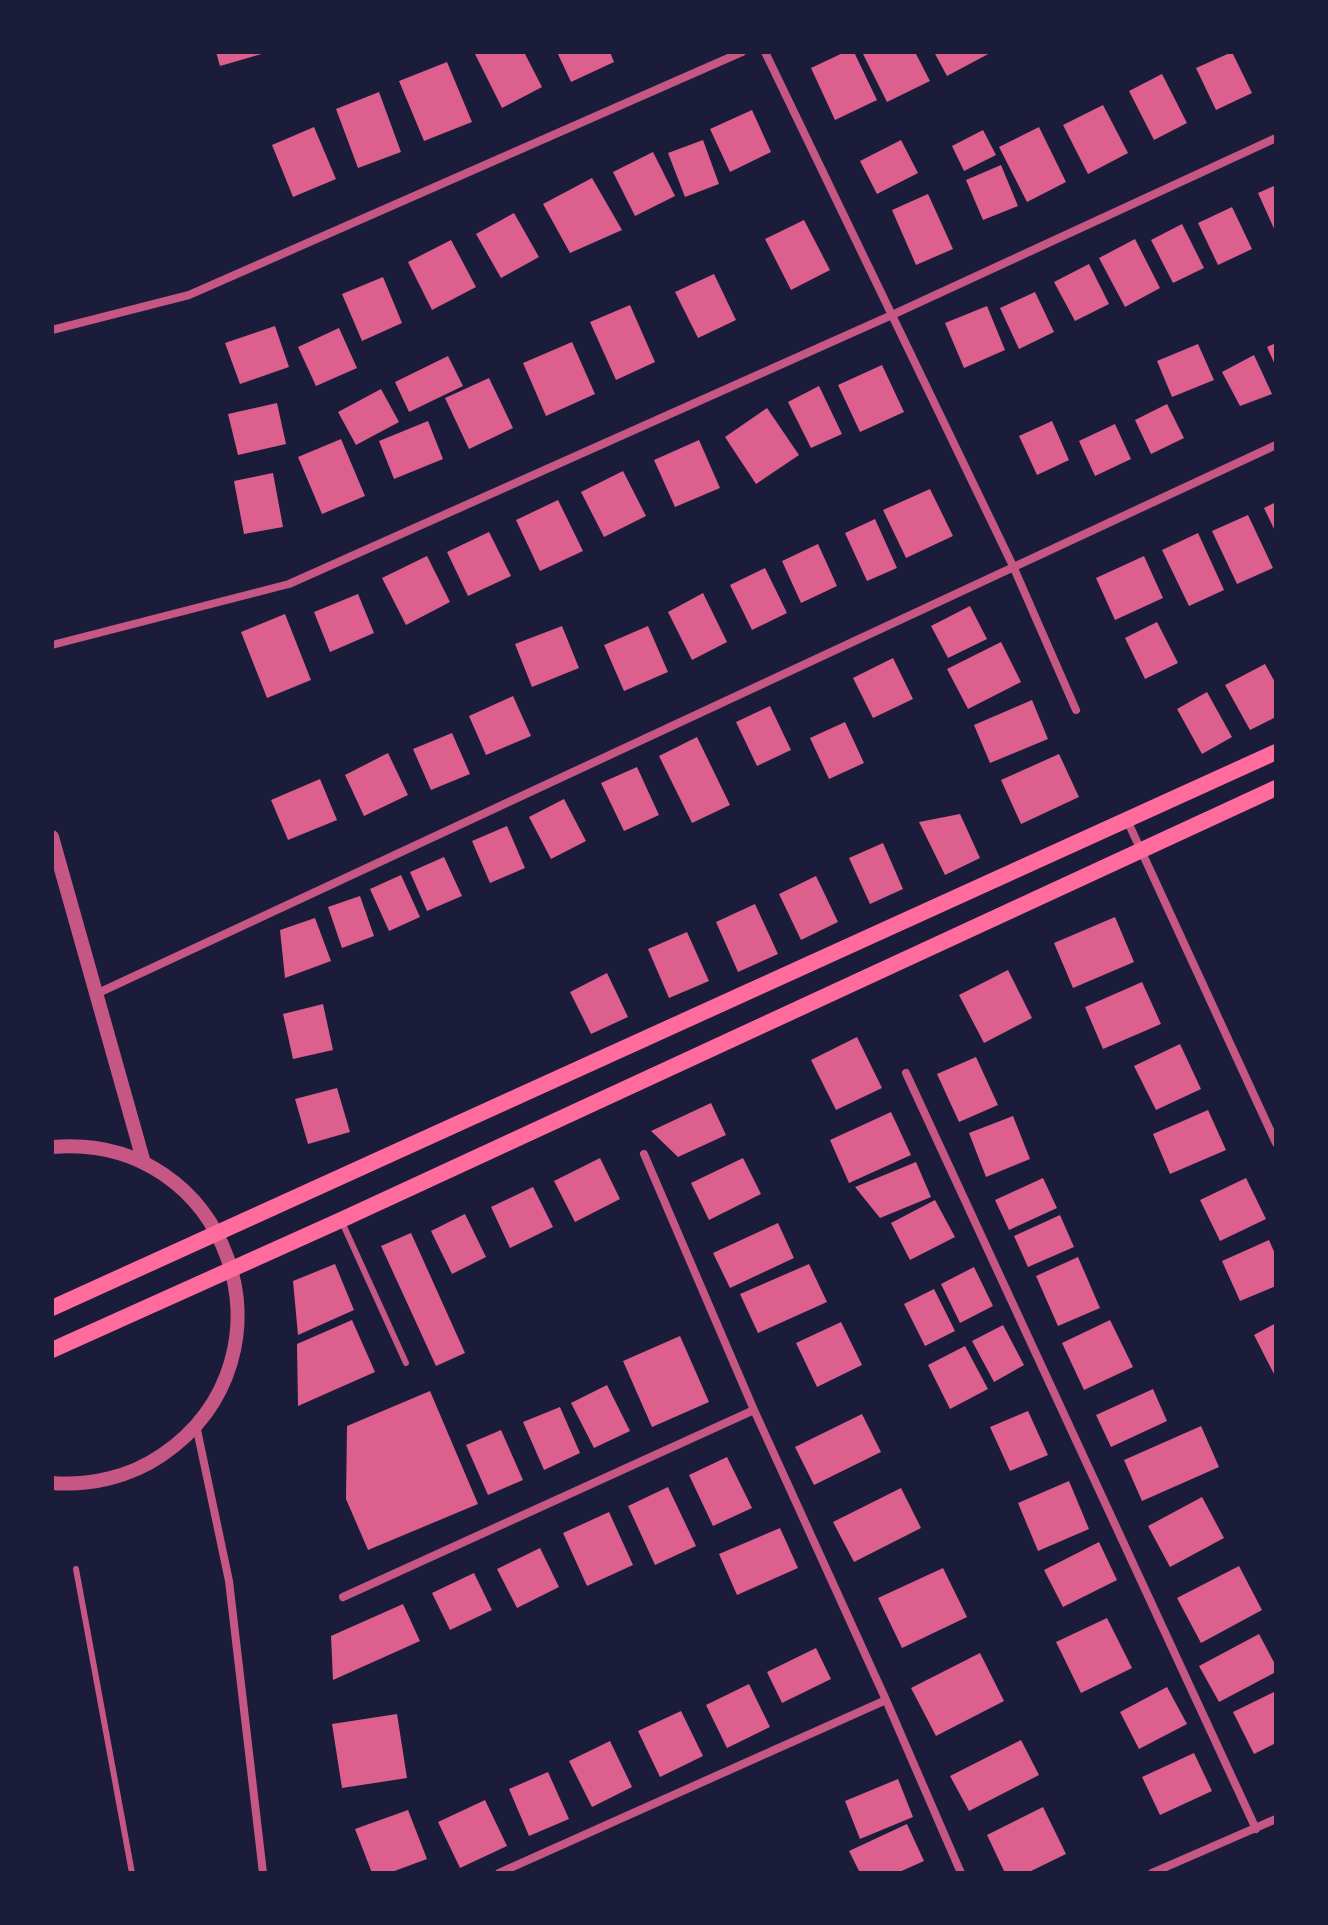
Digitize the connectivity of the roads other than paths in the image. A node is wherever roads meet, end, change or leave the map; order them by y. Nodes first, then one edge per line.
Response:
1 (742, 52) edge
2 (765, 52) edge
3 (1276, 138) edge
4 (892, 315) junction
5 (52, 330) edge
6 (1276, 445) edge
7 (1013, 566) junction
8 (52, 645) edge
9 (1076, 710) dead end
10 (1276, 752) edge
11 (1276, 788) edge
12 (1127, 820) junction
13 (52, 837) edge
14 (1142, 849) junction
15 (96, 994) junction
16 (906, 1073) dead end
17 (1276, 1143) edge
18 (52, 1147) edge
19 (644, 1154) dead end
20 (144, 1163) junction
21 (341, 1220) junction
22 (218, 1234) junction
23 (232, 1269) junction
24 (52, 1308) edge
25 (52, 1350) edge
26 (406, 1363) dead end
27 (754, 1410) junction
28 (196, 1425) junction
29 (52, 1483) edge
30 (76, 1569) dead end
31 (343, 1597) dead end
32 (886, 1700) junction
33 (1276, 1819) edge
34 (1256, 1829) junction
35 (132, 1873) edge
36 (263, 1873) edge
37 (499, 1873) edge
38 (961, 1873) edge
39 (1152, 1873) edge

1 - 5 street
2 - 4 street
3 - 4 street
4 - 7 street
4 - 8 street
6 - 7 street
7 - 9 street
7 - 15 street
10 - 12 main road
11 - 14 main road
12 - 14 street
12 - 22 main road
13 - 15 street
14 - 17 street
14 - 21 main road
15 - 20 street
16 - 34 street
18 - 20 street
19 - 27 street
20 - 22 street
21 - 23 main road
21 - 26 lane
22 - 23 street
22 - 24 main road
23 - 25 main road
23 - 28 street
27 - 31 street
27 - 32 street
28 - 29 street
28 - 36 street
30 - 35 lane
32 - 37 street
32 - 38 street
33 - 34 street
34 - 39 street

